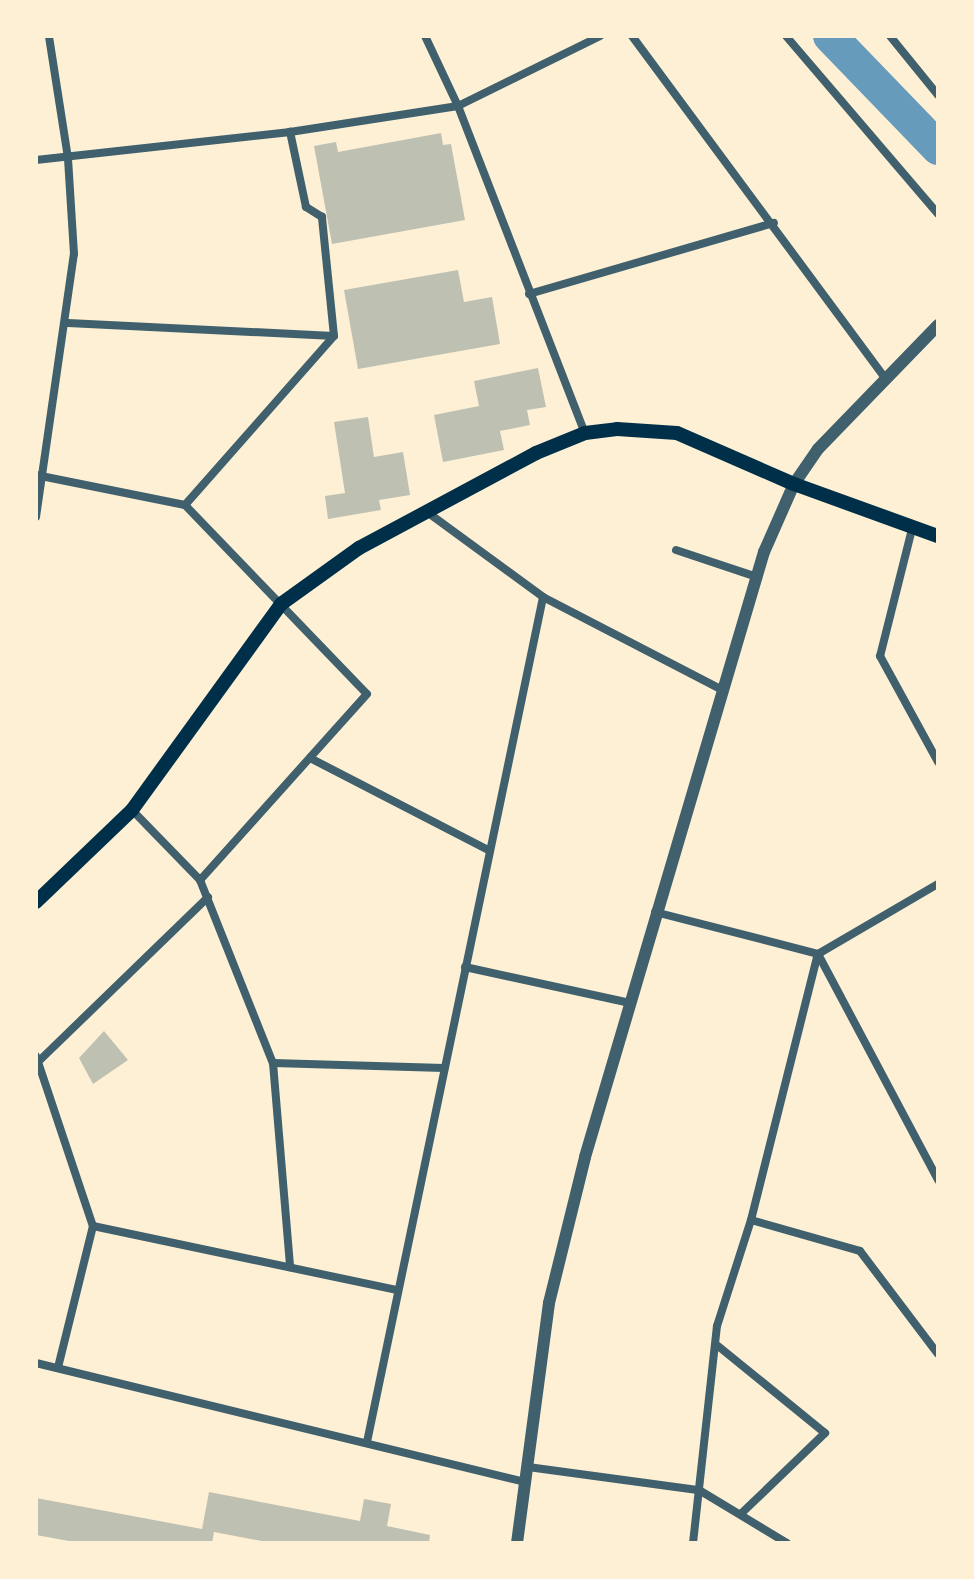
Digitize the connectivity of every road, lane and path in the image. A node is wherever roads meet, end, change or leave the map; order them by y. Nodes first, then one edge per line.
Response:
1 (49, 36) edge
2 (425, 36) edge
3 (600, 36) edge
4 (632, 36) edge
5 (786, 36) edge
6 (890, 36) edge
7 (938, 95) edge
8 (458, 106) junction
9 (290, 132) junction
10 (68, 158) junction
11 (36, 160) edge
12 (938, 214) edge
13 (774, 223) junction
14 (529, 294) junction
15 (68, 323) junction
16 (938, 325) edge
17 (334, 336) junction
18 (884, 377) junction
19 (585, 433) junction
20 (39, 475) edge
21 (794, 484) junction
22 (185, 505) junction
23 (426, 511) junction
24 (36, 517) edge
25 (912, 529) junction
26 (938, 536) edge
27 (676, 550) dead end
28 (757, 577) junction
29 (543, 597) junction
30 (281, 604) junction
31 (724, 691) junction
32 (310, 758) junction
33 (938, 762) edge
34 (132, 810) junction
35 (488, 850) junction
36 (200, 880) junction
37 (938, 884) edge
38 (208, 897) junction
39 (36, 902) edge
40 (655, 912) junction
41 (818, 954) junction
42 (465, 967) junction
43 (630, 1003) junction
44 (38, 1058) edge
45 (273, 1063) junction
46 (444, 1068) junction
47 (938, 1180) edge
48 (751, 1220) junction
49 (93, 1226) junction
50 (290, 1267) junction
51 (396, 1290) junction
52 (718, 1346) junction
53 (938, 1354) edge
54 (36, 1363) edge
55 (58, 1367) junction
56 (367, 1442) junction
57 (528, 1467) junction
58 (525, 1482) junction
59 (699, 1490) junction
60 (742, 1513) junction
61 (772, 1532) junction
62 (517, 1543) edge
63 (693, 1543) edge
64 (767, 1543) edge
65 (787, 1543) edge

1 - 10 street
2 - 8 street
3 - 8 street
4 - 13 street
5 - 12 street
6 - 7 street
8 - 9 street
8 - 14 street
9 - 10 street
9 - 17 street
10 - 11 street
10 - 15 street
13 - 14 street
13 - 18 street
14 - 19 street
15 - 17 street
15 - 20 street
16 - 18 street
17 - 22 street
18 - 21 street
19 - 21 main road
19 - 23 main road
20 - 22 street
20 - 24 street
21 - 25 main road
21 - 28 street
22 - 30 street
23 - 29 street
23 - 30 main road
25 - 26 main road
25 - 33 street
27 - 28 street
28 - 31 street
29 - 31 street
29 - 35 street
30 - 32 street
30 - 34 main road
31 - 40 street
32 - 35 street
32 - 36 street
34 - 36 street
34 - 39 main road
35 - 42 street
36 - 38 street
37 - 41 street
38 - 44 street
38 - 45 street
40 - 41 street
40 - 43 street
41 - 47 street
41 - 48 street
42 - 43 street
42 - 46 street
43 - 57 street
44 - 49 street
45 - 46 street
45 - 50 street
46 - 51 street
48 - 52 street
48 - 53 street
49 - 50 street
49 - 55 street
50 - 51 street
51 - 56 street
52 - 59 street
52 - 60 street
54 - 55 street
55 - 56 street
56 - 58 street
57 - 58 street
57 - 59 street
58 - 62 street
59 - 60 street
59 - 63 street
60 - 61 street
61 - 64 street
61 - 65 street

